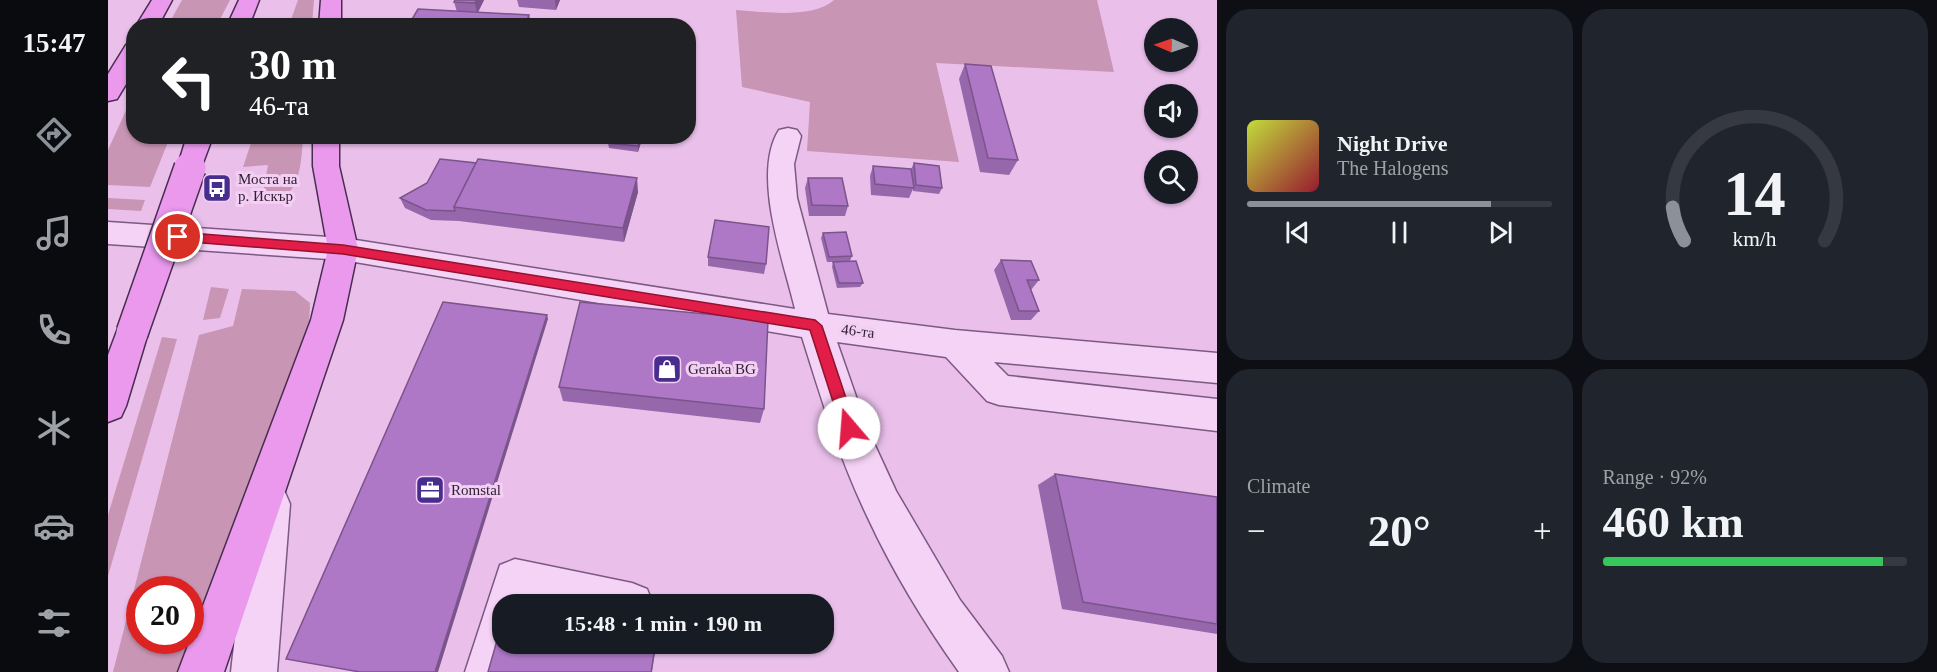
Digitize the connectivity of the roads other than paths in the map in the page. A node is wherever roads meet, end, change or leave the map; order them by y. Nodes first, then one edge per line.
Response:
1 (162, 0) edge
2 (249, 0) edge
3 (331, 0) edge
4 (152, 18) edge
5 (241, 18) edge
6 (330, 18) edge
7 (126, 64) edge
8 (108, 94) edge
9 (788, 136) dead end
10 (197, 144) edge
11 (326, 144) edge
12 (108, 233) edge
13 (343, 249) junction
14 (815, 326) junction
15 (955, 344) junction
16 (1217, 368) edge
17 (108, 406) edge
18 (1217, 415) edge
19 (274, 463) junction
20 (511, 594) edge
21 (583, 594) edge
22 (493, 654) edge
23 (201, 672) edge
24 (254, 672) edge
25 (488, 672) edge
26 (986, 672) edge

1 - 4 main road
2 - 5 main road
3 - 6 main road
7 - 8 main road
9 - 14 street
10 - 17 main road, bridge
11 - 13 main road
12 - 13 street, 46-та
13 - 14 street, 46-та
13 - 19 main road
14 - 15 street, 46-та
14 - 26 street
15 - 16 street, 46-та
15 - 18 street
19 - 23 main road
19 - 24 street
20 - 21 street
22 - 25 street

